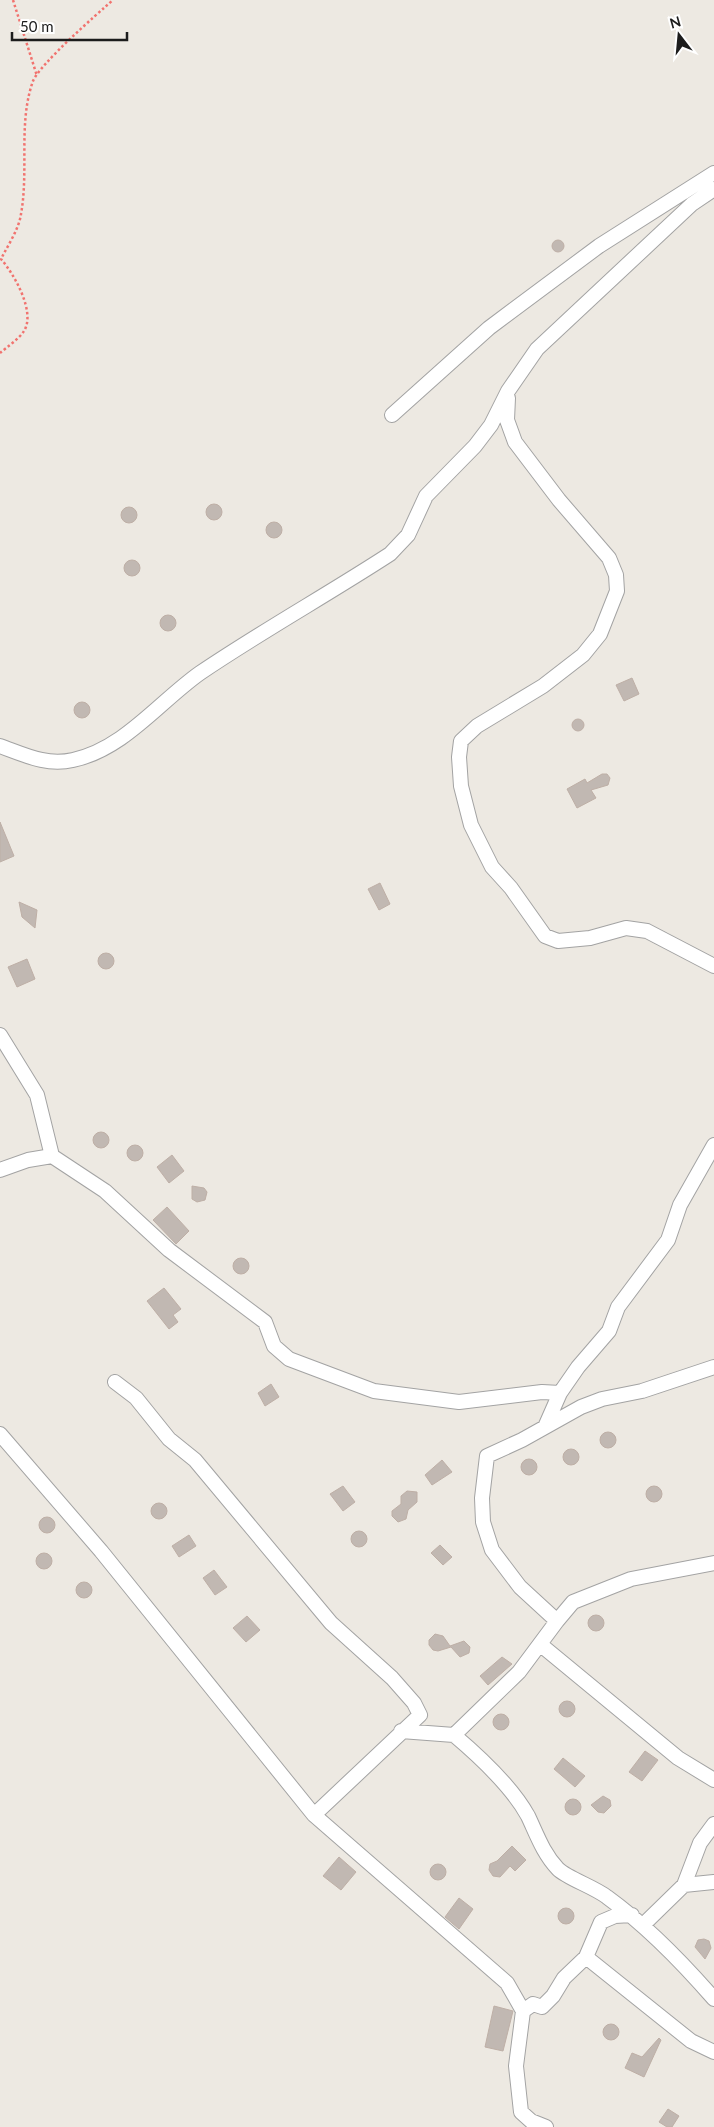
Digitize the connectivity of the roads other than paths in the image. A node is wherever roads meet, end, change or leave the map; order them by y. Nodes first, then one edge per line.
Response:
1 (714, 173) edge
2 (714, 189) edge
3 (508, 391) junction
4 (392, 415) dead end
5 (0, 746) edge
6 (714, 966) edge
7 (0, 1035) edge
8 (714, 1146) edge
9 (52, 1156) junction
10 (0, 1170) edge
11 (714, 1367) edge
12 (114, 1382) dead end
13 (560, 1393) junction
14 (545, 1427) junction
15 (0, 1434) edge
16 (714, 1564) edge
17 (557, 1621) junction
18 (541, 1645) junction
19 (401, 1731) junction
20 (454, 1735) junction
21 (714, 1780) edge
22 (314, 1815) junction
23 (714, 1824) edge
24 (714, 1882) edge
25 (684, 1884) junction
26 (632, 1916) junction
27 (643, 1925) junction
28 (586, 1957) junction
29 (714, 1999) edge
30 (523, 2011) junction
31 (714, 2052) edge
32 (521, 2112) junction
33 (521, 2127) edge
34 (546, 2127) edge

1 - 4 street
2 - 3 street
3 - 5 street
3 - 6 street
7 - 9 street
8 - 13 street
9 - 10 street
9 - 13 street
11 - 14 street
12 - 19 street
13 - 14 street
14 - 17 street
15 - 22 street
16 - 17 street
17 - 18 street
18 - 20 street
18 - 21 street
19 - 20 street
19 - 22 street
20 - 26 street
22 - 30 street
23 - 25 street
24 - 25 street
25 - 27 street
26 - 27 street
26 - 28 street
27 - 29 street
28 - 30 street
28 - 31 street
30 - 32 street
32 - 33 street
32 - 34 street

